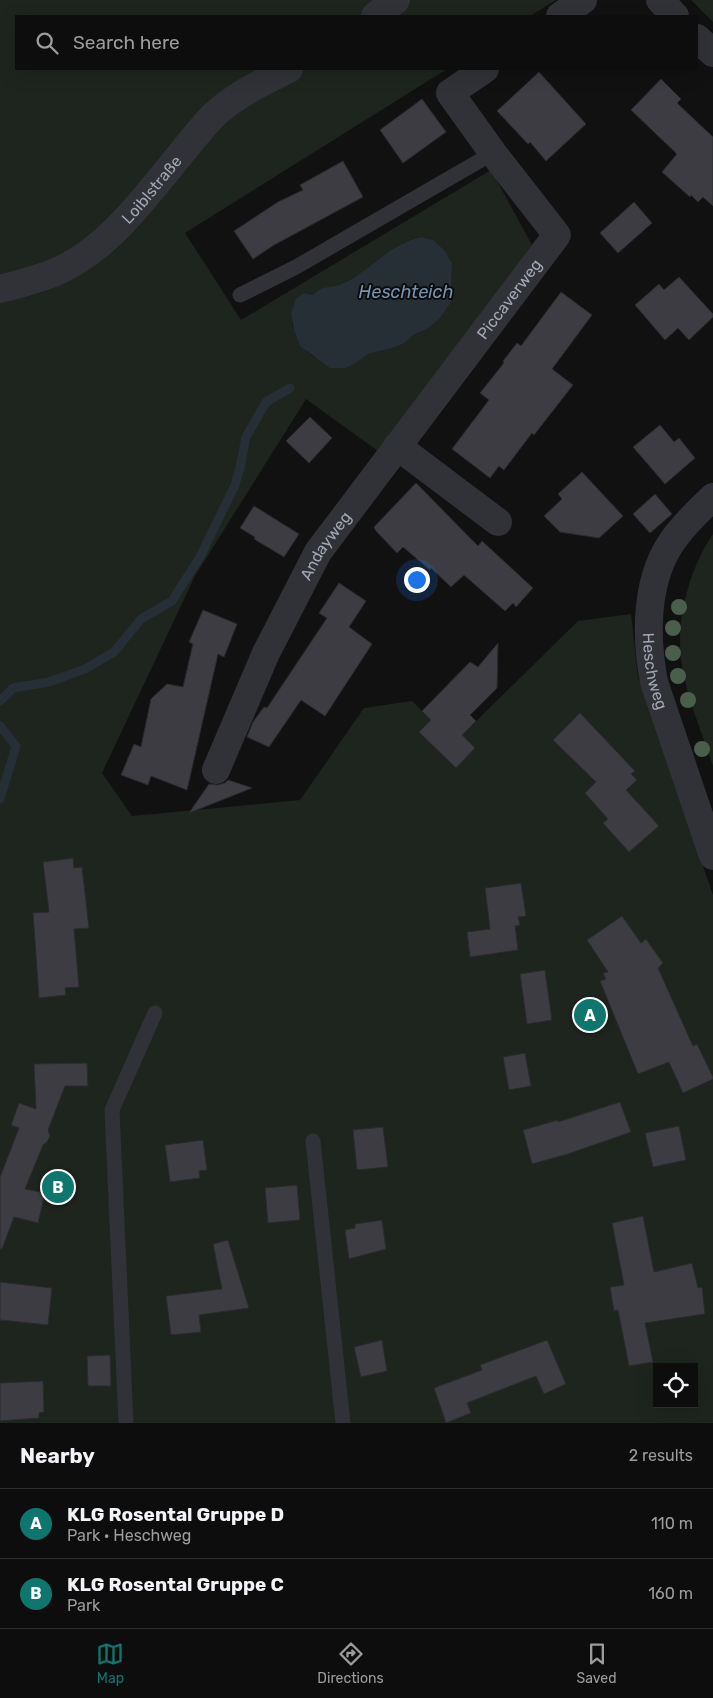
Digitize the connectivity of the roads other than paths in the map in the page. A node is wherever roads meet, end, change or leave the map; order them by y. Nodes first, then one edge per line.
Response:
1 (396, 0) edge
2 (583, 0) edge
3 (660, 0) edge
4 (376, 15) edge
5 (561, 15) edge
6 (674, 15) edge
7 (698, 39) edge
8 (713, 53) edge
9 (287, 70) edge
10 (484, 70) edge
11 (493, 153) junction
12 (0, 288) edge
13 (240, 295) dead end
14 (397, 446) junction
15 (713, 497) edge
16 (498, 522) dead end
17 (216, 770) dead end
18 (713, 856) edge
19 (155, 1013) dead end
20 (313, 1141) dead end
21 (126, 1423) edge
22 (343, 1423) edge

1 - 4 street
2 - 5 street
3 - 6 street
7 - 8 street
9 - 12 street, Loiblstraße
10 - 11 street, Piccaverweg
11 - 13 lane
11 - 14 street, Piccaverweg
14 - 16 street
14 - 17 street, Andayweg
15 - 18 street, Heschweg
19 - 21 lane
20 - 22 lane

